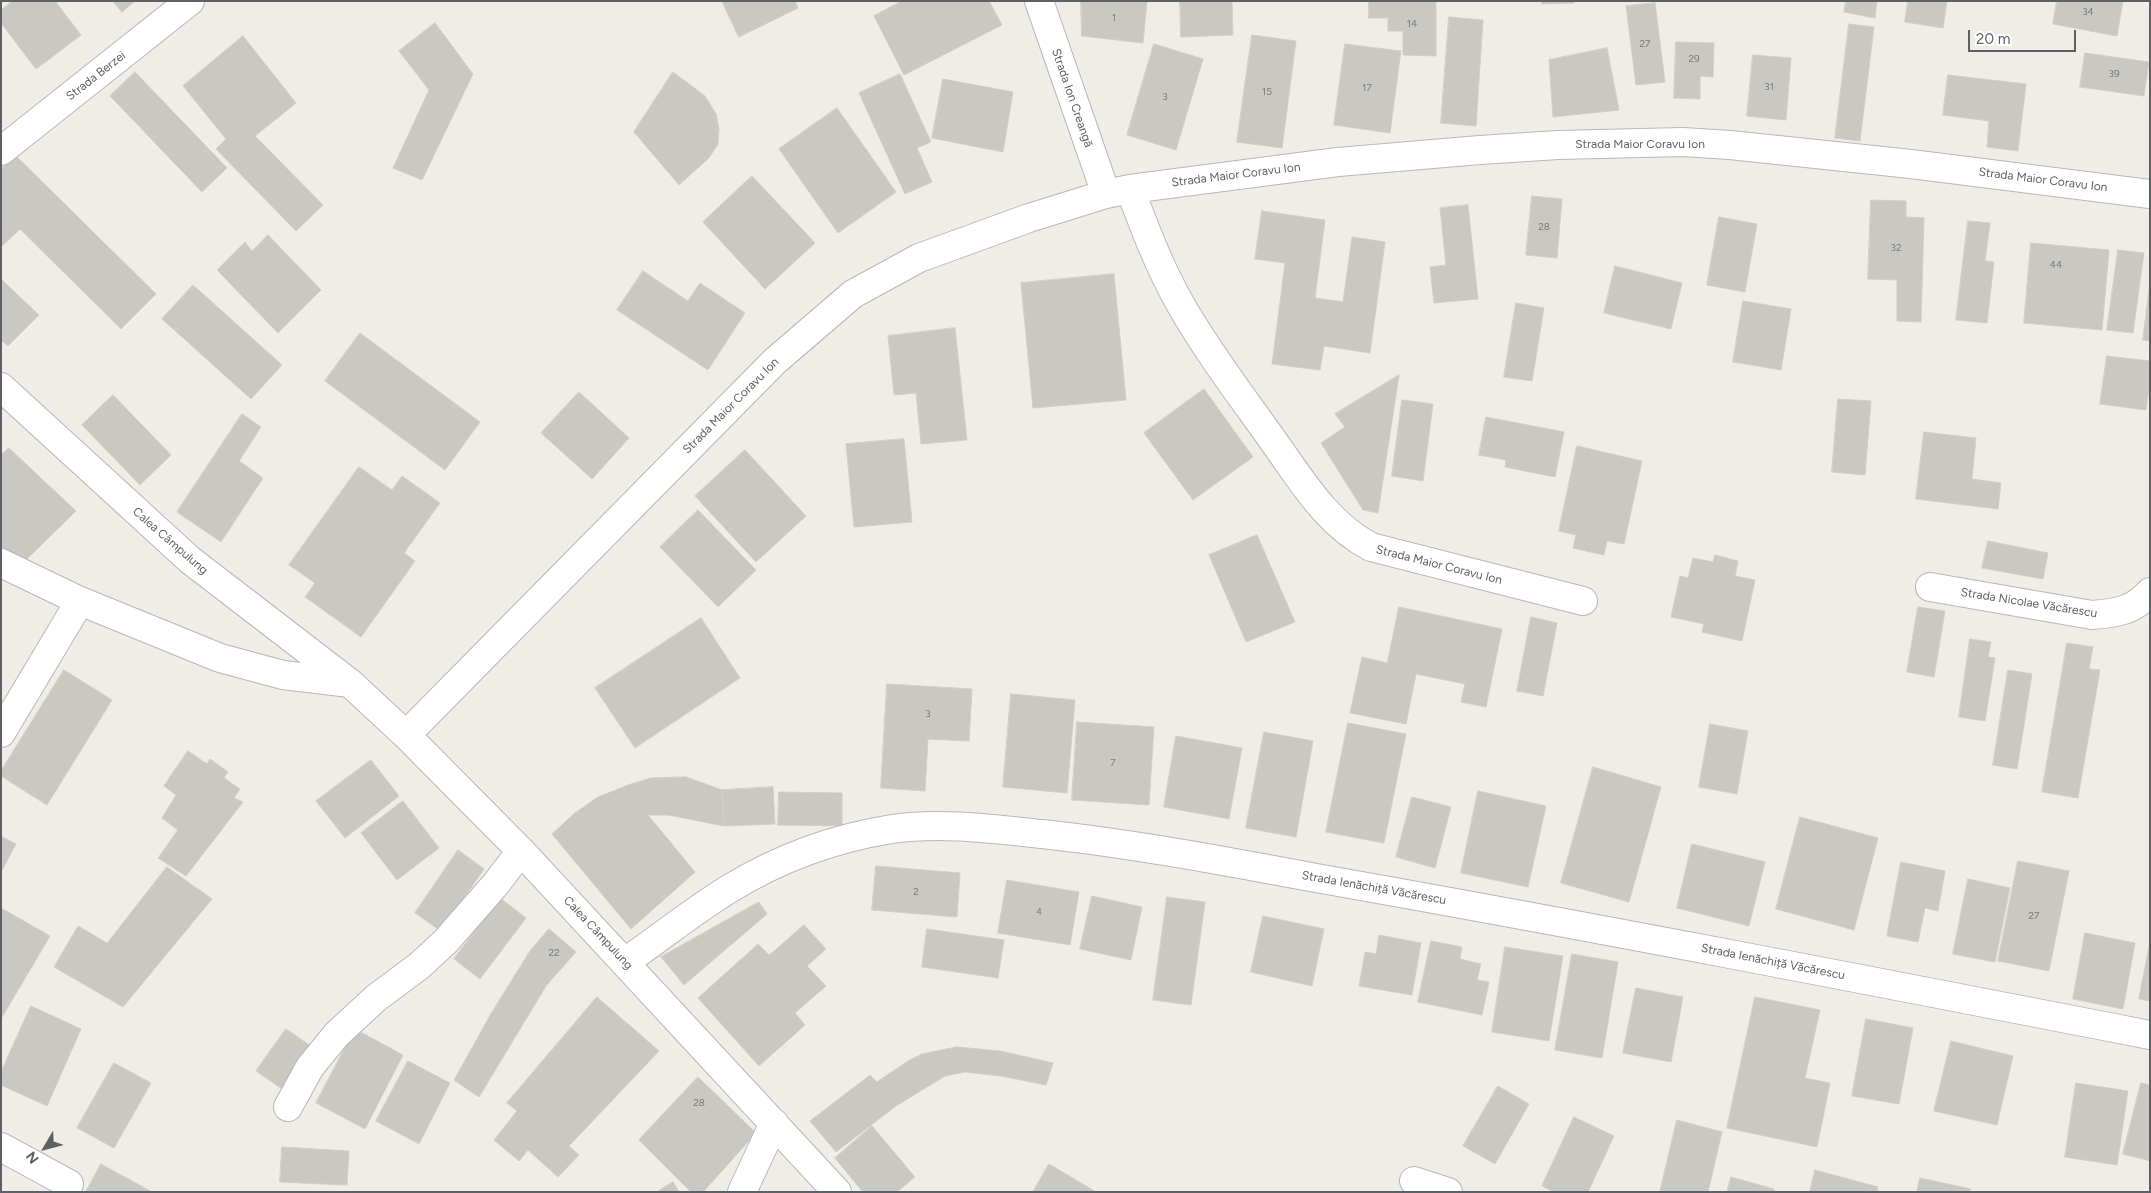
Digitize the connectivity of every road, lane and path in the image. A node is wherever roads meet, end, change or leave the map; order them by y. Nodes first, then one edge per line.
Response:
1 (190, 1) edge
2 (1039, 1) edge
3 (1, 151) edge
4 (1118, 191) junction
5 (2150, 194) edge
6 (1, 387) edge
7 (1, 563) edge
8 (1930, 587) dead end
9 (2150, 592) edge
10 (80, 601) junction
11 (1583, 601) dead end
12 (350, 683) junction
13 (1, 733) edge
14 (406, 735) junction
15 (521, 852) junction
16 (625, 962) junction
17 (2150, 1035) edge
18 (288, 1107) dead end
19 (774, 1123) junction
20 (1, 1147) edge
21 (1414, 1181) dead end
22 (69, 1184) dead end
23 (742, 1192) edge
24 (837, 1192) edge
25 (1448, 1192) edge

1 - 3 street, Strada Berzei
2 - 4 street, Strada Ion Creangă
4 - 5 street, Strada Maior Coravu Ion
4 - 11 street, Strada Maior Coravu Ion
4 - 14 street, Strada Maior Coravu Ion
6 - 12 street, Calea Câmpulung
7 - 10 street
8 - 9 street, Strada Nicolae Văcărescu
10 - 12 street
10 - 13 street
12 - 14 street, Calea Câmpulung
14 - 15 street, Calea Câmpulung
15 - 16 street, Calea Câmpulung
15 - 18 street
16 - 17 street, Strada Ienăchiță Văcărescu
16 - 19 street, Calea Câmpulung
19 - 23 street
19 - 24 street, Calea Câmpulung
20 - 22 street
21 - 25 street

